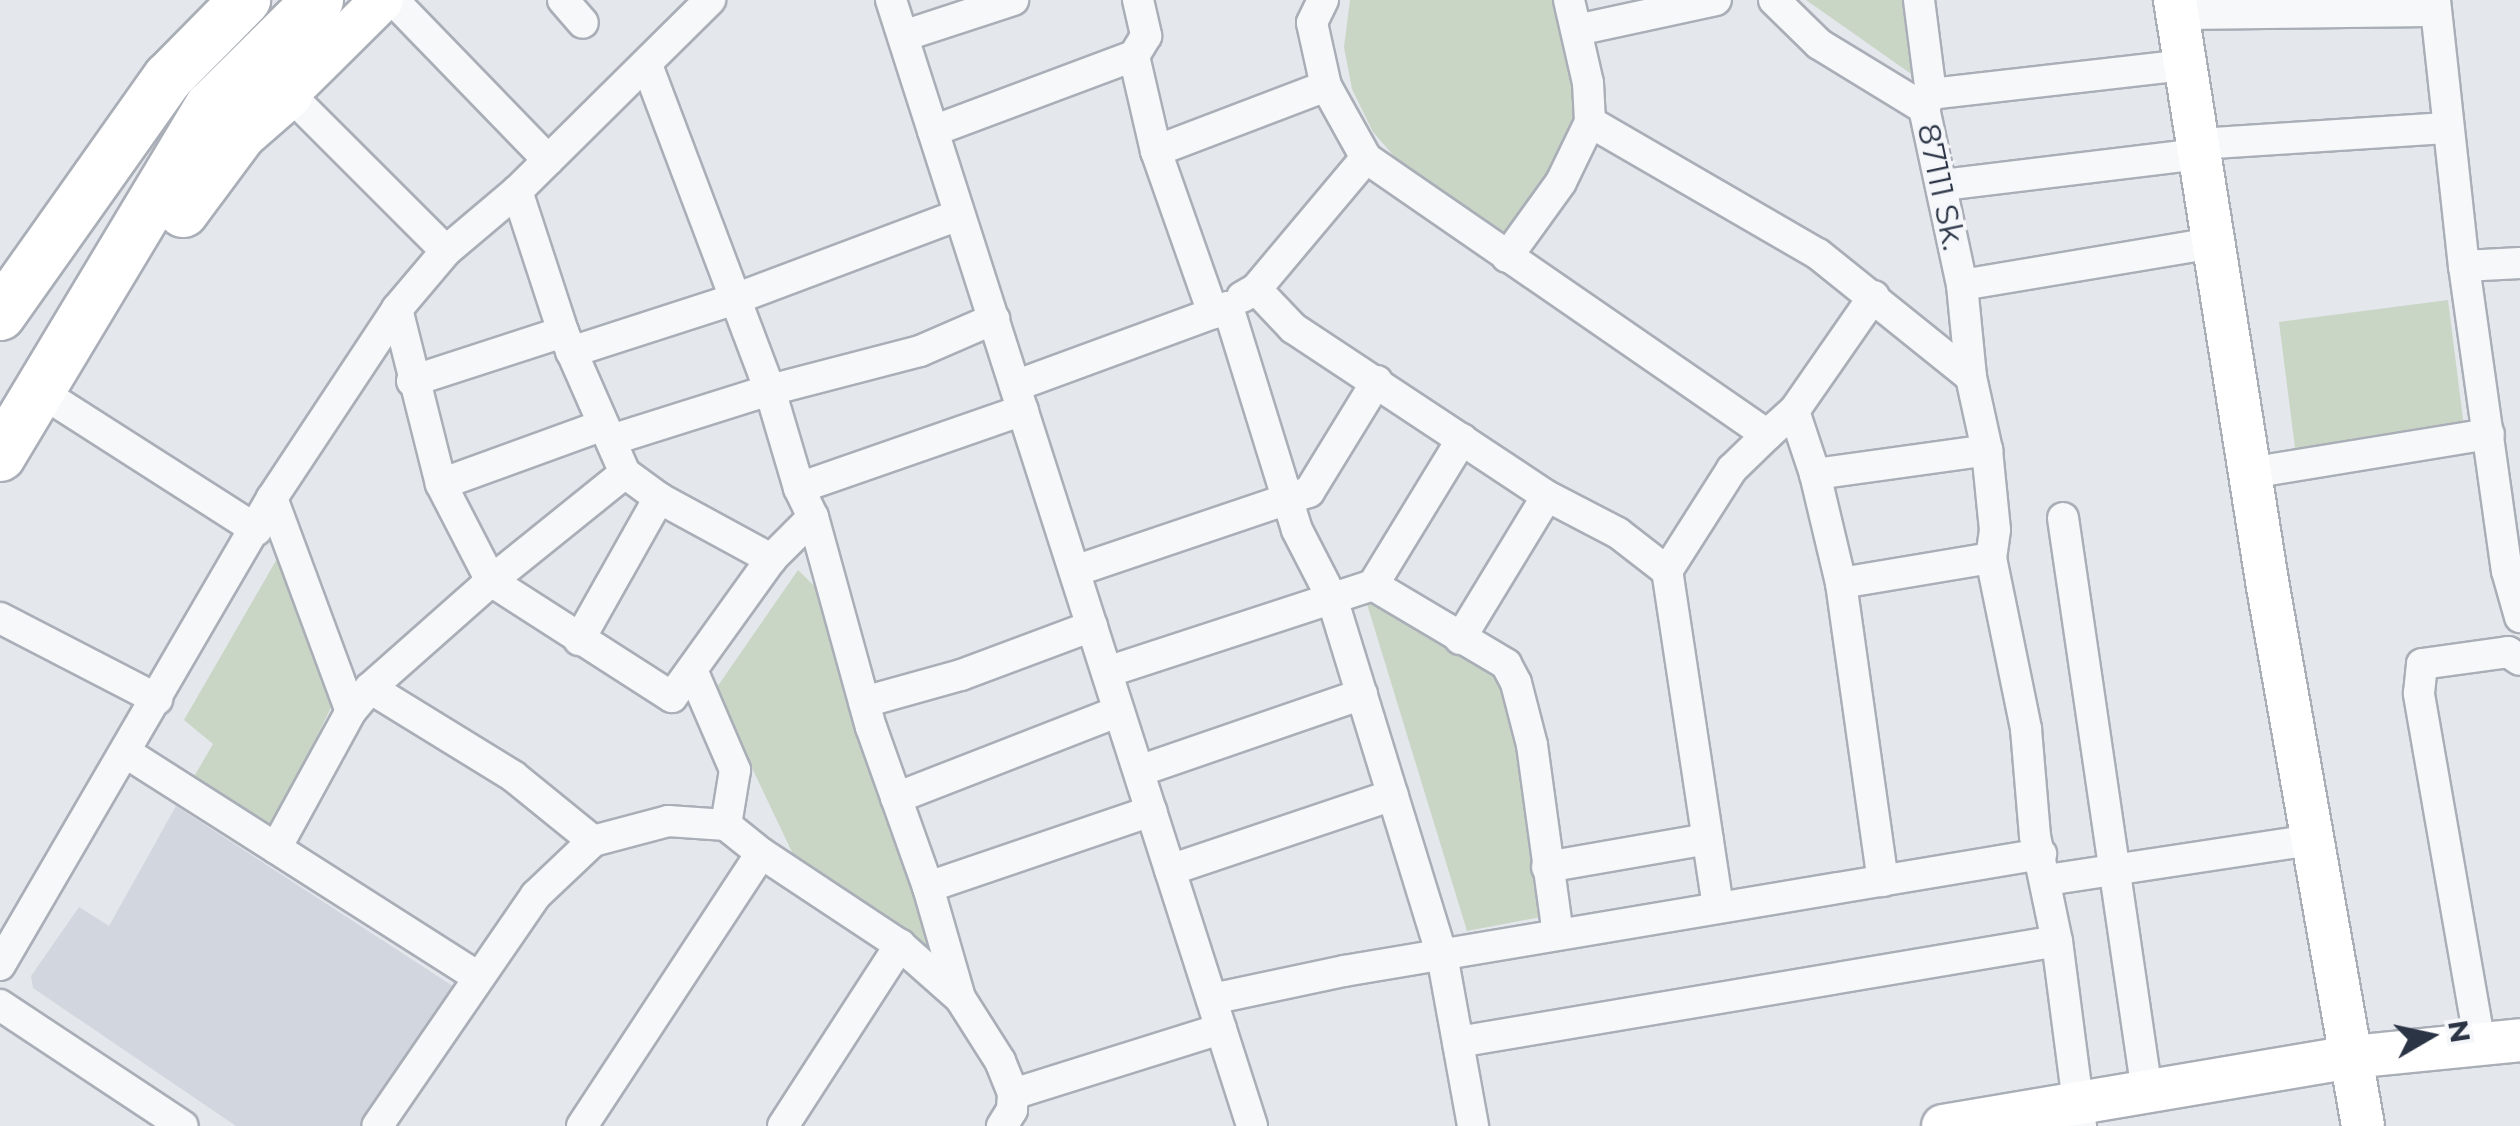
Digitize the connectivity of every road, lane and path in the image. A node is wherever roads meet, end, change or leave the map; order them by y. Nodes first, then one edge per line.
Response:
1 (208, 0) edge
2 (245, 0) edge
3 (318, 0) edge
4 (382, 0) edge
5 (393, 0) edge
6 (710, 0) edge
7 (891, 0) edge
8 (1013, 0) edge
9 (1138, 0) edge
10 (1323, 0) edge
11 (1569, 0) edge
12 (1716, 0) edge
13 (1774, 0) edge
14 (1919, 0) edge
15 (2435, 6) edge
16 (2176, 7) edge
17 (1577, 30) junction
18 (903, 36) junction
19 (1134, 56) junction
20 (647, 65) junction
21 (2186, 65) junction
22 (168, 78) junction
23 (1326, 86) junction
24 (288, 93) junction
25 (1928, 101) junction
26 (1590, 122) junction
27 (2446, 128) junction
28 (934, 132) junction
29 (2199, 149) junction
30 (1156, 151) junction
31 (1366, 158) junction
32 (548, 160) junction
33 (1943, 185) junction
34 (516, 191) junction
35 (958, 215) junction
36 (2214, 243) junction
37 (446, 251) junction
38 (1506, 257) junction
39 (2520, 262) edge
40 (2464, 266) junction
41 (1962, 285) junction
42 (1256, 289) junction
43 (1874, 296) junction
44 (736, 299) junction
45 (397, 309) junction
46 (1220, 310) junction
47 (0, 315) edge
48 (994, 320) junction
49 (567, 342) junction
50 (1970, 377) junction
51 (1378, 380) junction
52 (412, 381) junction
53 (770, 390) junction
54 (41, 392) junction
55 (1019, 398) junction
56 (1794, 411) junction
57 (607, 432) junction
58 (2489, 434) junction
59 (1767, 436) junction
60 (1462, 439) junction
61 (1987, 450) junction
62 (0, 456) edge
63 (625, 473) junction
64 (2250, 473) junction
65 (1815, 474) junction
66 (441, 484) junction
67 (799, 488) junction
68 (1547, 496) junction
69 (272, 498) junction
70 (659, 498) junction
71 (1288, 500) junction
72 (813, 517) junction
73 (2063, 518) dead end
74 (257, 530) junction
75 (1991, 558) junction
76 (771, 559) junction
77 (1668, 570) junction
78 (2513, 570) edge
79 (1075, 571) junction
80 (491, 581) junction
81 (1841, 583) junction
82 (1374, 585) junction
83 (1332, 598) junction
84 (2520, 617) edge
85 (0, 618) edge
86 (1092, 626) junction
87 (1460, 639) junction
88 (579, 640) junction
89 (2520, 660) edge
90 (692, 670) junction
91 (1107, 672) junction
92 (1362, 694) junction
93 (157, 699) junction
94 (360, 700) junction
95 (864, 702) junction
96 (1119, 711) junction
97 (125, 752) junction
98 (1139, 771) junction
99 (1393, 795) junction
100 (896, 798) junction
101 (1151, 811) junction
102 (726, 825) junction
103 (1708, 839) junction
104 (2313, 840) junction
105 (593, 841) junction
106 (276, 848) junction
107 (762, 854) junction
108 (1547, 866) junction
109 (2044, 867) junction
110 (2114, 868) junction
111 (1170, 870) junction
112 (1884, 881) junction
113 (928, 887) junction
114 (1718, 908) junction
115 (1558, 934) junction
116 (2057, 941) junction
117 (900, 945) junction
118 (1442, 955) junction
119 (0, 964) edge
120 (477, 976) junction
121 (960, 998) junction
122 (1212, 999) junction
123 (0, 1006) edge
124 (1221, 1028) junction
125 (1458, 1042) junction
126 (2500, 1042) edge
127 (2351, 1057) junction
128 (2146, 1092) junction
129 (1013, 1094) junction
130 (2079, 1115) edge
131 (184, 1126) edge
132 (377, 1126) edge
133 (582, 1126) edge
134 (783, 1126) edge
135 (1002, 1126) edge
136 (1252, 1126) edge
137 (1473, 1126) edge
138 (1942, 1126) edge
139 (2364, 1126) edge

1 - 22 main road
2 - 22 main road
3 - 54 main road
4 - 24 street
5 - 32 street
6 - 20 street
7 - 18 street
8 - 18 street
9 - 19 street
10 - 23 street
11 - 17 street
12 - 17 street
13 - 25 street
14 - 25 street, 87111 Sk.
15 - 16 street
15 - 27 street
16 - 21 street
17 - 26 street
18 - 28 street
19 - 28 street
19 - 30 street
20 - 32 street
20 - 44 street
21 - 25 street
21 - 29 street
22 - 47 main road
23 - 30 street
23 - 31 street
24 - 37 street
24 - 54 main road
25 - 33 street, 87111 Sk.
26 - 38 street
26 - 43 street
27 - 29 street
27 - 40 street
28 - 35 street
29 - 33 street
29 - 36 street
30 - 46 street
31 - 38 street
31 - 42 street
32 - 34 street
33 - 41 street, 87111 Sk.
34 - 37 street
34 - 49 street
35 - 44 street
35 - 48 street
36 - 41 street
36 - 64 street
37 - 45 street
38 - 59 street
39 - 40 street
40 - 58 street
41 - 50 street, 87111 Sk.
42 - 46 street
42 - 51 street
43 - 50 street
43 - 56 street
44 - 49 street
44 - 53 street
45 - 52 street
45 - 69 street
46 - 55 street
46 - 71 street
48 - 53 street
48 - 55 street
49 - 52 street
49 - 57 street
50 - 61 street, 87111 Sk.
51 - 60 street
51 - 71 street
52 - 66 street
53 - 57 street
53 - 67 street
54 - 62 main road
54 - 74 street
55 - 67 street
55 - 79 street
56 - 59 street
56 - 65 street
57 - 63 street
57 - 66 street
58 - 64 street
58 - 78 street
59 - 77 street
60 - 68 street
60 - 82 street
61 - 65 street
61 - 75 street, 87111 Sk.
63 - 70 street
63 - 80 street
64 - 104 street
65 - 81 street
66 - 80 street
67 - 72 street
68 - 77 street
68 - 87 street
69 - 74 street
69 - 94 street
70 - 76 street
70 - 88 street
71 - 79 street
71 - 83 street
72 - 76 street
72 - 95 street
73 - 110 street
74 - 93 street
75 - 81 street
75 - 109 street, 87111 Sk.
76 - 90 street
77 - 103 street
78 - 84 street
79 - 86 street
80 - 88 street
80 - 94 street
81 - 112 street
82 - 83 street
82 - 87 street
83 - 91 street
83 - 92 street
85 - 93 street
86 - 91 street
86 - 95 street
87 - 108 street
88 - 90 street
89 - 126 street
90 - 102 street
91 - 96 street
92 - 98 street
92 - 99 street
93 - 97 street
94 - 105 street
94 - 106 street
95 - 100 street
96 - 98 street
96 - 100 street
97 - 106 street
97 - 119 street
98 - 101 street
99 - 111 street
99 - 118 street
100 - 113 street
101 - 111 street
101 - 113 street
102 - 105 street
102 - 107 street
103 - 108 street
103 - 114 street
104 - 110 street
104 - 127 street
105 - 120 street
106 - 120 street
107 - 117 street
107 - 133 street
108 - 115 street
109 - 110 street
109 - 112 street
109 - 116 street, 87111 Sk.
110 - 128 street
111 - 122 street
112 - 114 street
113 - 121 street
114 - 115 street
115 - 118 street
116 - 125 street
116 - 130 street, 87111 Sk.
117 - 121 street
117 - 134 street
118 - 122 street
118 - 125 street
120 - 132 street
121 - 129 street
122 - 124 street
123 - 131 street
124 - 129 street
124 - 136 street
125 - 137 street
126 - 127 street
127 - 128 street
127 - 139 street
128 - 130 street
129 - 135 street
130 - 138 street

